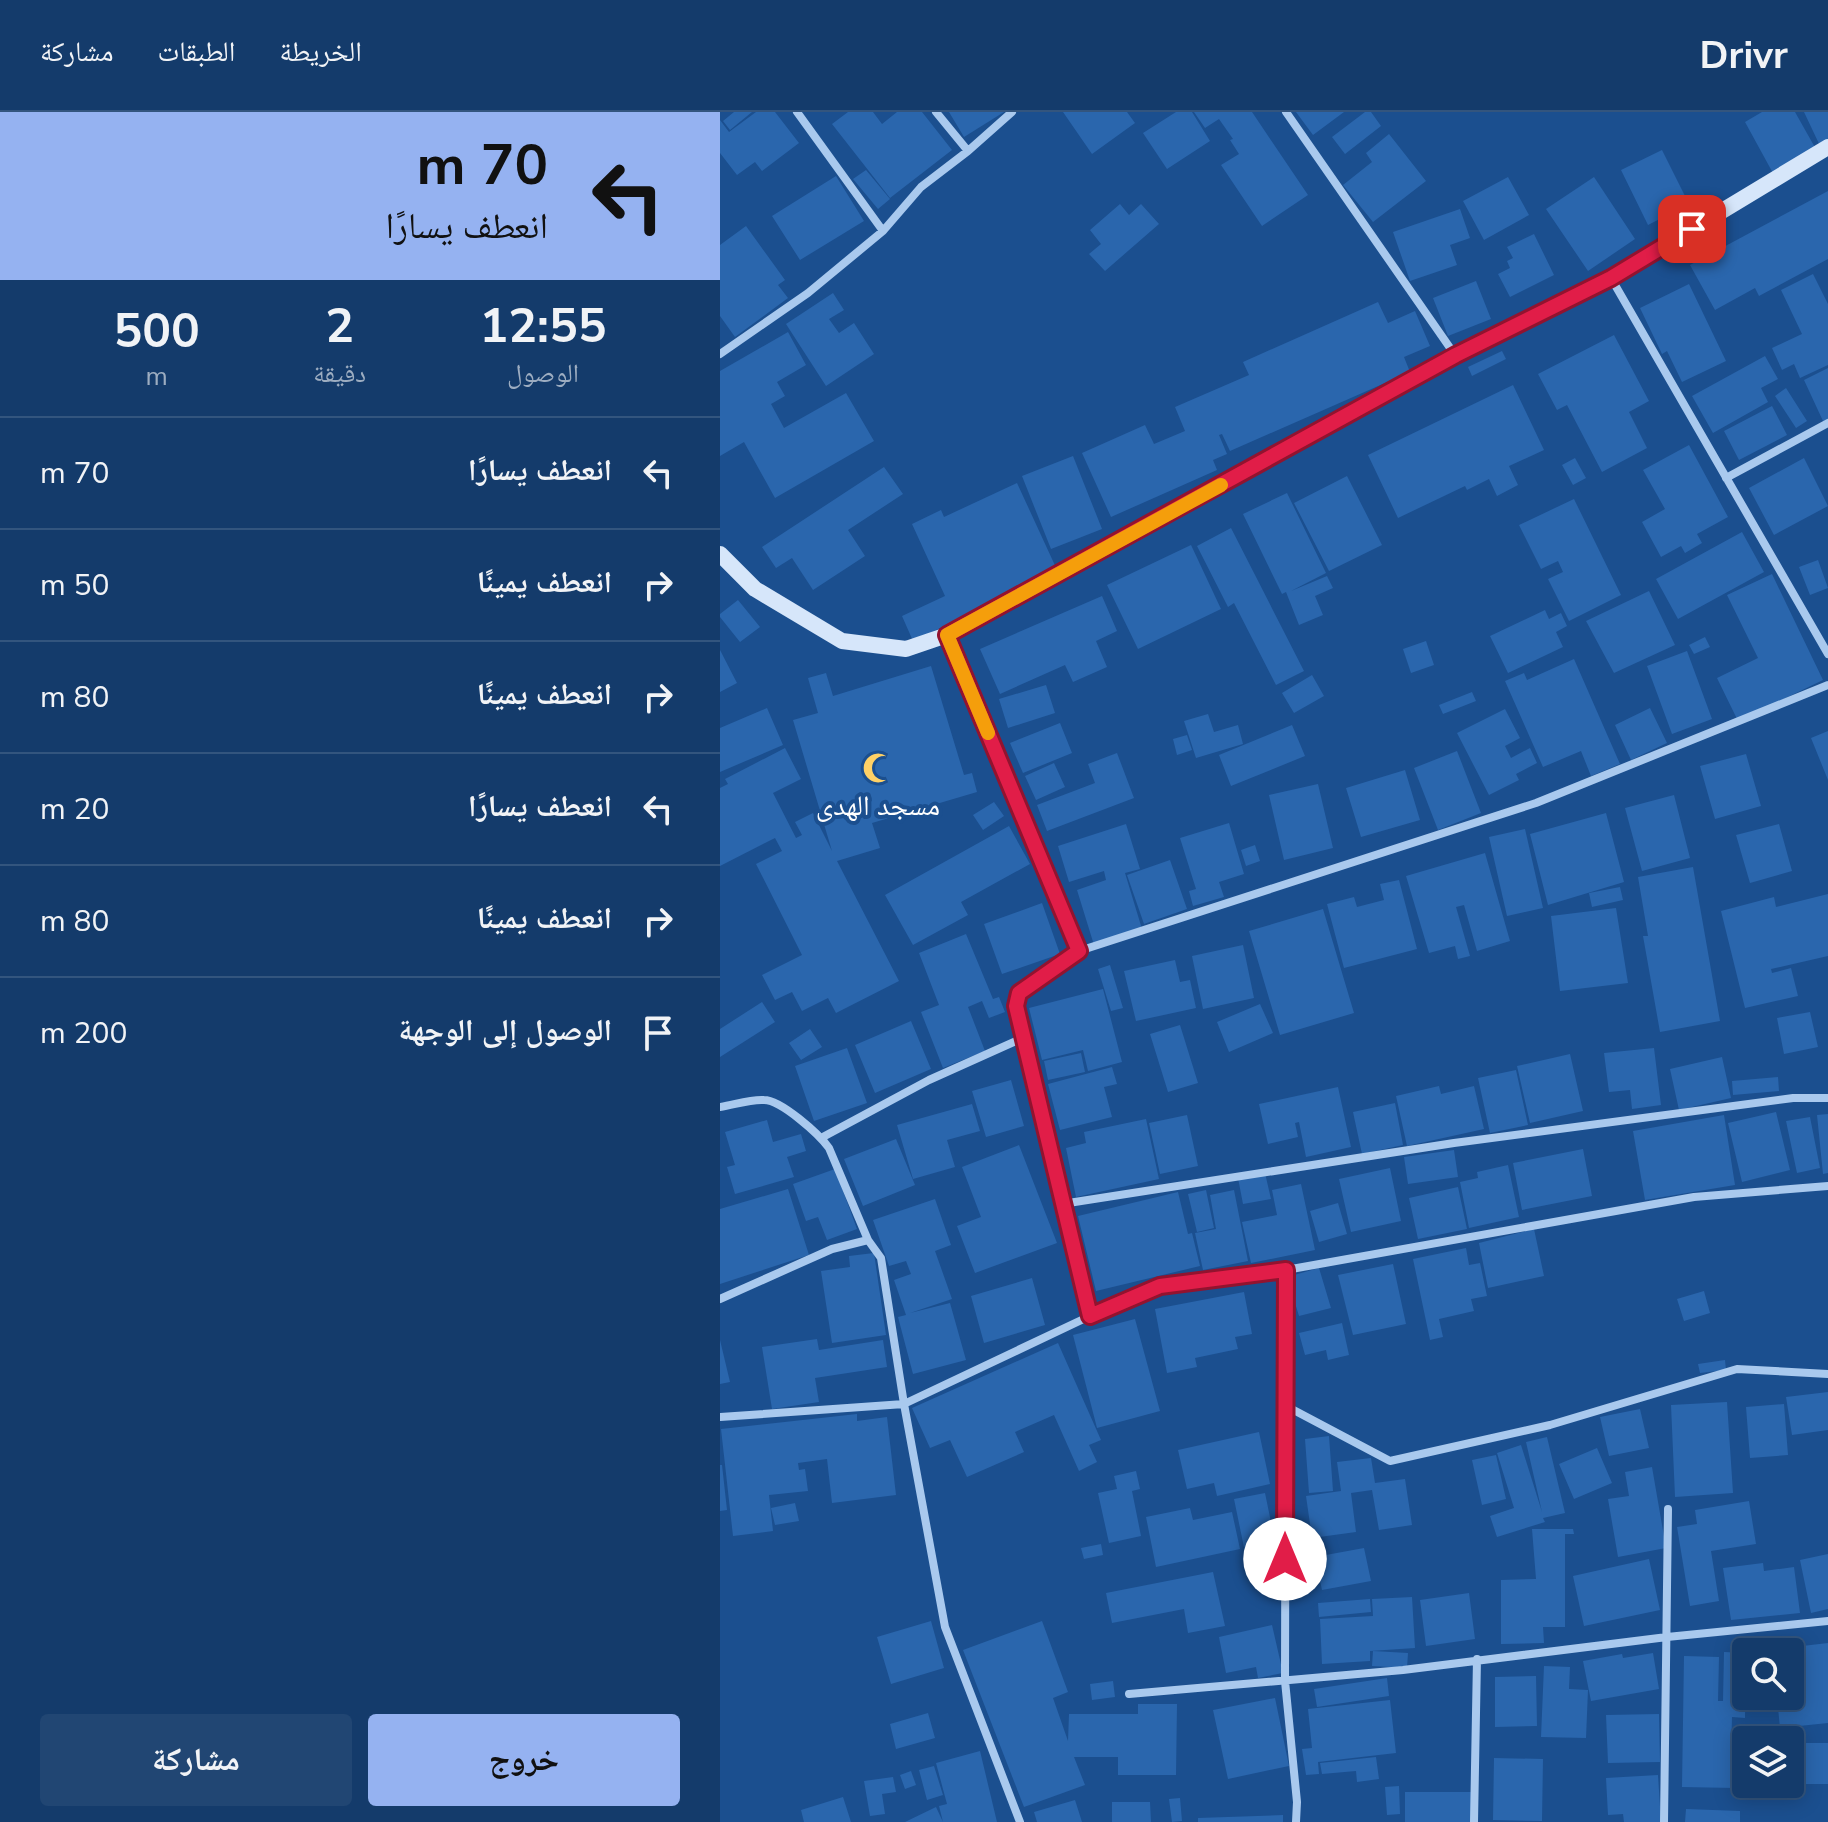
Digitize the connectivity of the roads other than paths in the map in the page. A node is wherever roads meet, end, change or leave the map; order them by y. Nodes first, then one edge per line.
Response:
1 (797, 112) edge
2 (936, 112) edge
3 (1012, 112) edge
4 (1286, 112) edge
5 (1828, 147) edge
6 (968, 151) junction
7 (883, 231) junction
8 (1611, 278) junction
9 (720, 354) edge
10 (1456, 355) junction
11 (1828, 423) edge
12 (1726, 478) junction
13 (720, 554) edge
14 (947, 635) junction
15 (1828, 654) edge
16 (1828, 685) edge
17 (1079, 951) junction
18 (1023, 1038) junction
19 (1828, 1098) edge
20 (720, 1107) edge
21 (821, 1138) junction
22 (1828, 1186) edge
23 (1062, 1204) junction
24 (868, 1240) junction
25 (1286, 1270) junction
26 (720, 1299) edge
27 (1090, 1316) junction
28 (1828, 1374) edge
29 (904, 1404) junction
30 (1286, 1406) junction
31 (720, 1417) edge
32 (1668, 1509) dead end
33 (1828, 1621) edge
34 (1667, 1637) junction
35 (1477, 1659) junction
36 (1285, 1681) junction
37 (1129, 1694) dead end
38 (1020, 1822) edge
39 (1296, 1822) edge
40 (1474, 1822) edge
41 (1664, 1822) edge

1 - 7 street
2 - 6 street
3 - 6 street
4 - 10 street
5 - 8 street
6 - 7 street
7 - 9 street
8 - 10 street
8 - 12 street
10 - 14 street
11 - 12 street
12 - 15 street
13 - 14 street
14 - 17 street
16 - 17 street
17 - 18 street
18 - 21 street
18 - 23 street
19 - 23 street
20 - 21 street
21 - 24 street
22 - 25 street
23 - 27 street
24 - 26 street
24 - 29 street
25 - 27 street
25 - 30 street
27 - 29 street
28 - 30 street
29 - 31 street
29 - 38 street
30 - 36 street
32 - 34 street
33 - 34 street
34 - 35 street
34 - 41 street
35 - 36 street
35 - 40 street
36 - 37 street
36 - 39 street

